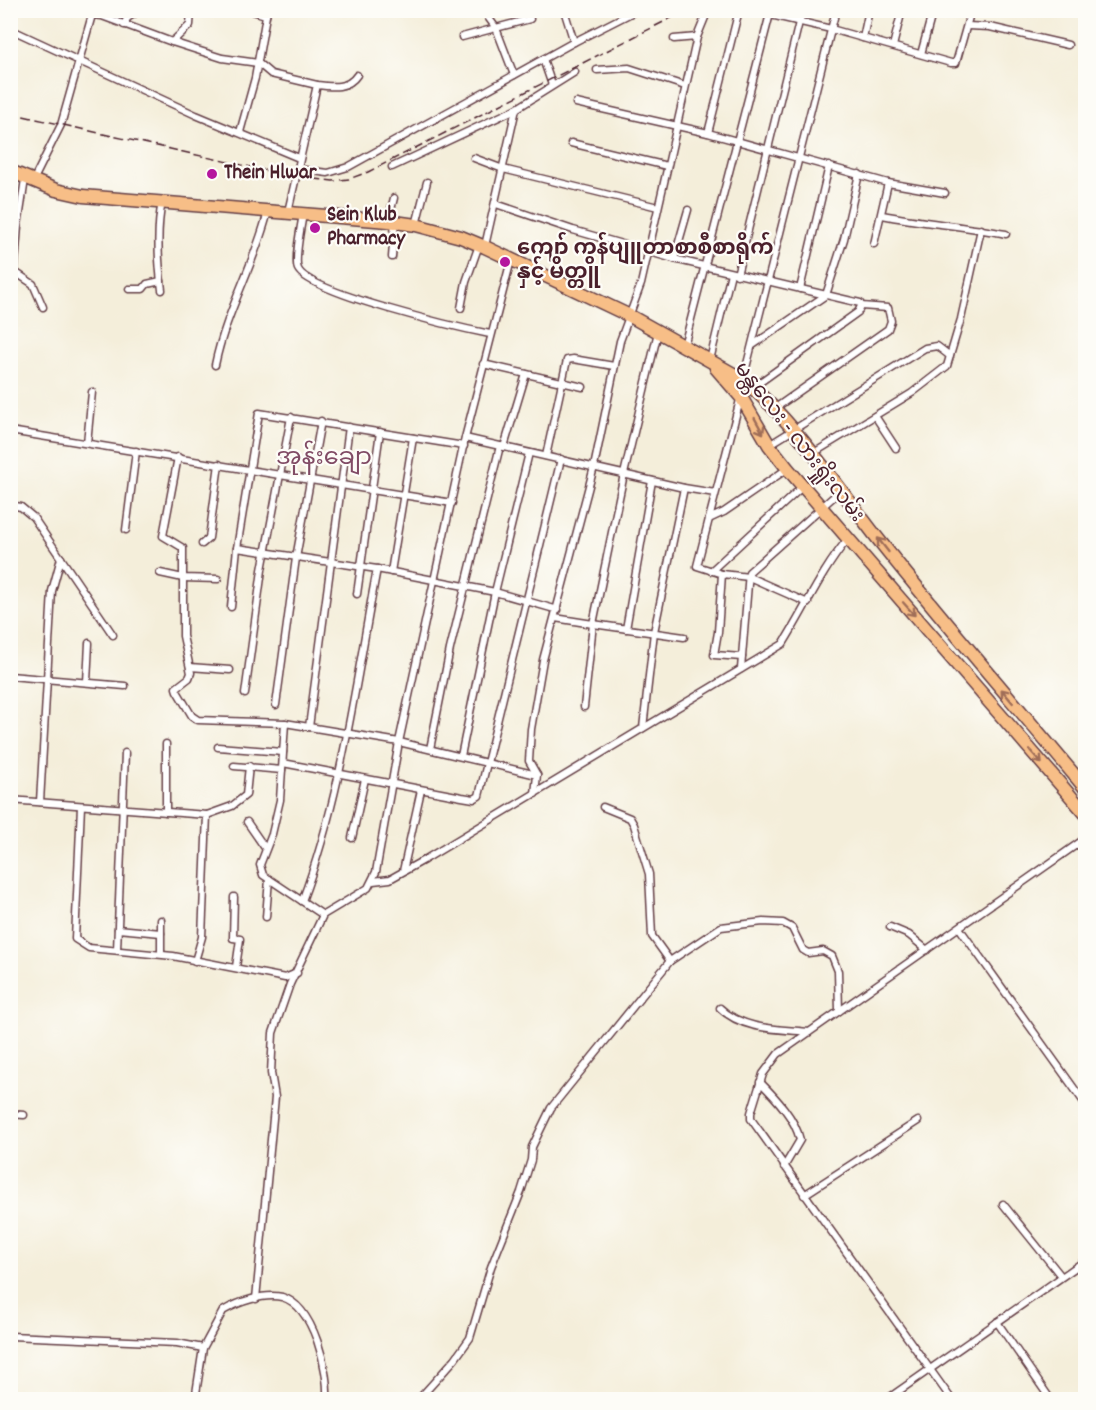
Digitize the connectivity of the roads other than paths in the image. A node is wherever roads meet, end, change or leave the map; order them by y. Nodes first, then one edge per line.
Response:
1 (82, 10) edge
2 (140, 10) edge
3 (191, 10) edge
4 (249, 10) edge
5 (564, 10) edge
6 (637, 10) edge
7 (708, 10) edge
8 (739, 10) edge
9 (749, 10) edge
10 (802, 10) edge
11 (836, 10) edge
12 (869, 10) edge
13 (902, 10) edge
14 (933, 10) edge
15 (971, 10) edge
16 (1062, 10) edge
17 (267, 13) edge
18 (771, 13) edge
19 (1086, 13) edge
20 (130, 14) edge
21 (92, 15) junction
22 (488, 16) dead end
23 (530, 19) dead end
24 (799, 22) junction
25 (124, 25) junction
26 (967, 26) junction
27 (496, 28) junction
28 (831, 29) junction
29 (13, 30) edge
30 (462, 37) dead end
31 (697, 37) junction
32 (10, 38) edge
33 (863, 38) junction
34 (675, 39) dead end
35 (172, 42) junction
36 (574, 42) junction
37 (1068, 45) dead end
38 (893, 46) junction
39 (921, 54) junction
40 (543, 59) junction
41 (79, 61) junction
42 (258, 63) junction
43 (597, 70) dead end
44 (575, 72) dead end
45 (357, 75) dead end
46 (514, 75) junction
47 (317, 85) junction
48 (552, 85) junction
49 (685, 86) junction
50 (576, 103) dead end
51 (516, 110) junction
52 (677, 125) junction
53 (240, 132) junction
54 (708, 133) junction
55 (738, 142) junction
56 (571, 143) dead end
57 (767, 150) junction
58 (299, 158) junction
59 (474, 158) dead end
60 (798, 158) junction
61 (667, 166) junction
62 (829, 166) junction
63 (392, 167) dead end
64 (297, 169) junction
65 (504, 169) junction
66 (10, 171) edge
67 (859, 174) junction
68 (29, 180) junction
69 (427, 182) dead end
70 (888, 183) junction
71 (945, 192) dead end
72 (394, 198) dead end
73 (162, 202) junction
74 (496, 204) junction
75 (658, 207) junction
76 (268, 210) junction
77 (688, 210) dead end
78 (288, 212) junction
79 (303, 214) junction
80 (882, 215) junction
81 (391, 222) junction
82 (416, 225) junction
83 (18, 226) junction
84 (10, 229) edge
85 (981, 229) junction
86 (1006, 234) dead end
87 (874, 244) dead end
88 (482, 246) junction
89 (648, 251) junction
90 (392, 257) dead end
91 (511, 259) junction
92 (674, 259) junction
93 (13, 264) edge
94 (705, 267) junction
95 (15, 272) junction
96 (734, 274) junction
97 (161, 281) junction
98 (768, 281) junction
99 (129, 289) dead end
100 (800, 289) junction
101 (162, 290) dead end
102 (826, 295) junction
103 (861, 306) junction
104 (43, 307) dead end
105 (461, 308) dead end
106 (630, 316) junction
107 (10, 329) edge
108 (658, 332) junction
109 (490, 334) junction
110 (753, 345) junction
111 (684, 346) junction
112 (950, 356) junction
113 (710, 362) junction
114 (483, 364) junction
115 (215, 365) dead end
116 (614, 366) junction
117 (526, 374) junction
118 (563, 382) junction
119 (748, 384) junction
120 (583, 387) dead end
121 (92, 392) dead end
122 (741, 397) junction
123 (773, 410) junction
124 (875, 416) junction
125 (291, 417) junction
126 (321, 422) junction
127 (349, 427) junction
128 (10, 431) edge
129 (793, 431) junction
130 (380, 432) junction
131 (413, 438) junction
132 (465, 438) junction
133 (87, 443) junction
134 (769, 445) junction
135 (464, 446) junction
136 (502, 446) junction
137 (896, 448) dead end
138 (136, 451) junction
139 (529, 453) junction
140 (811, 455) junction
141 (546, 456) junction
142 (178, 457) junction
143 (561, 459) junction
144 (219, 464) junction
145 (594, 467) junction
146 (250, 469) junction
147 (788, 469) junction
148 (624, 474) junction
149 (280, 475) junction
150 (310, 480) junction
151 (652, 481) junction
152 (341, 486) junction
153 (802, 486) junction
154 (684, 488) junction
155 (372, 490) junction
156 (840, 491) junction
157 (715, 493) junction
158 (402, 495) junction
159 (452, 503) junction
160 (10, 505) edge
161 (821, 508) junction
162 (709, 519) junction
163 (126, 530) dead end
164 (848, 540) junction
165 (202, 544) dead end
166 (237, 548) junction
167 (266, 553) junction
168 (61, 558) junction
169 (296, 558) junction
170 (330, 561) junction
171 (897, 562) junction
172 (362, 567) junction
173 (377, 569) junction
174 (711, 571) junction
175 (391, 572) junction
176 (160, 573) dead end
177 (722, 574) junction
178 (749, 577) junction
179 (183, 578) junction
180 (881, 578) junction
181 (218, 579) dead end
182 (435, 580) junction
183 (466, 586) junction
184 (495, 592) junction
185 (357, 594) dead end
186 (526, 602) junction
187 (808, 603) junction
188 (231, 607) dead end
189 (558, 610) junction
190 (555, 618) junction
191 (593, 624) junction
192 (626, 629) junction
193 (654, 632) junction
194 (113, 635) dead end
195 (684, 637) dead end
196 (89, 643) dead end
197 (742, 657) junction
198 (190, 667) junction
199 (741, 669) junction
200 (230, 670) dead end
201 (10, 676) edge
202 (47, 679) junction
203 (87, 682) junction
204 (125, 686) dead end
205 (245, 694) dead end
206 (276, 705) dead end
207 (584, 707) dead end
208 (285, 723) junction
209 (309, 727) junction
210 (643, 728) junction
211 (345, 732) junction
212 (399, 742) junction
213 (166, 744) dead end
214 (218, 747) dead end
215 (429, 749) junction
216 (284, 752) junction
217 (125, 753) dead end
218 (460, 756) junction
219 (488, 762) junction
220 (234, 766) dead end
221 (249, 766) junction
222 (282, 766) junction
223 (338, 773) junction
224 (537, 775) junction
225 (365, 779) junction
226 (391, 785) junction
227 (1086, 789) edge
228 (421, 790) junction
229 (535, 794) junction
230 (10, 800) edge
231 (40, 802) junction
232 (81, 806) junction
233 (603, 807) dead end
234 (124, 810) junction
235 (166, 812) junction
236 (1086, 814) edge
237 (207, 815) junction
238 (247, 822) dead end
239 (352, 838) dead end
240 (1086, 838) edge
241 (266, 848) junction
242 (403, 872) junction
243 (269, 879) junction
244 (373, 881) junction
245 (234, 897) dead end
246 (302, 901) junction
247 (323, 915) junction
248 (266, 917) dead end
249 (161, 920) dead end
250 (890, 927) dead end
251 (118, 929) junction
252 (960, 929) junction
253 (161, 933) junction
254 (927, 950) junction
255 (117, 951) junction
256 (161, 954) junction
257 (195, 961) junction
258 (670, 961) junction
259 (236, 967) junction
260 (297, 974) junction
261 (285, 978) junction
262 (290, 984) junction
263 (720, 1008) dead end
264 (839, 1011) junction
265 (809, 1032) junction
266 (760, 1082) junction
267 (1086, 1104) edge
268 (10, 1114) edge
269 (24, 1115) dead end
270 (918, 1121) dead end
271 (784, 1167) junction
272 (804, 1195) junction
273 (1003, 1204) dead end
274 (1086, 1260) edge
275 (1061, 1276) junction
276 (256, 1299) junction
277 (996, 1322) junction
278 (10, 1335) edge
279 (203, 1348) junction
280 (929, 1368) junction
281 (195, 1400) edge
282 (327, 1400) edge
283 (418, 1400) edge
284 (886, 1400) edge
285 (952, 1400) edge
286 (1050, 1400) edge

1 - 21 street
2 - 20 street
3 - 35 street
4 - 17 street
5 - 36 street
6 - 36 street
7 - 31 street
8 - 54 street
9 - 18 street
10 - 24 street
11 - 28 street
12 - 33 street
13 - 38 street
14 - 39 street
15 - 26 street
16 - 19 street
17 - 42 street
18 - 24 street
18 - 55 street
20 - 25 street
21 - 25 street
21 - 41 street
22 - 27 street
23 - 27 street
24 - 28 street
24 - 57 street
25 - 35 street
26 - 37 street
26 - 39 street
27 - 30 street
27 - 46 street
28 - 33 street
28 - 60 street
29 - 32 street
29 - 41 street
31 - 34 street
31 - 49 street
33 - 38 street
35 - 42 street
36 - 40 street
38 - 39 street
40 - 46 street
40 - 48 street
41 - 53 street
41 - 68 street
42 - 47 street
42 - 53 street
43 - 49 street
44 - 48 street
45 - 47 street
46 - 64 street
47 - 58 street
48 - 51 street
49 - 52 street
50 - 52 street
51 - 63 street
51 - 65 street
52 - 54 street
52 - 61 street
53 - 58 street
54 - 55 street
55 - 57 street
55 - 94 street
56 - 61 street
57 - 60 street
57 - 96 street
58 - 64 street
59 - 65 street
60 - 62 street
60 - 98 street
61 - 75 street
62 - 67 street
62 - 100 street
64 - 78 street
65 - 74 street
65 - 75 street
66 - 68 highway
67 - 70 street
67 - 102 street
68 - 73 highway
68 - 83 street
69 - 82 street
70 - 71 street
70 - 80 street
72 - 81 street
73 - 76 highway
73 - 97 street
74 - 88 street
74 - 89 street
75 - 89 street
76 - 78 highway
76 - 115 street
77 - 92 street
78 - 79 highway
79 - 81 highway
79 - 109 street
80 - 85 street
80 - 87 street
81 - 82 highway
81 - 90 street
82 - 88 highway
83 - 84 street
83 - 93 street
85 - 86 street
85 - 112 street
88 - 91 highway
88 - 105 street
89 - 92 street
89 - 106 street
91 - 106 highway
91 - 109 street
92 - 94 street
93 - 95 street
94 - 96 street
94 - 111 street
95 - 104 street
95 - 107 street
96 - 98 street
96 - 113 street
97 - 99 street
97 - 101 street
98 - 100 street
98 - 110 street
100 - 102 street
102 - 103 street
102 - 110 street
103 - 119 street
103 - 123 street
106 - 108 highway
106 - 116 street
108 - 111 highway
108 - 148 street
109 - 114 street
110 - 119 street
111 - 113 highway
112 - 124 street
112 - 129 street
113 - 119 highway, မန္တလေး - လားရှိုးလမ်း
113 - 122 highway, မန္တလေး - လားရှိုးလမ်း
114 - 117 street
114 - 132 street
116 - 118 street
116 - 145 street
117 - 118 street
117 - 136 street
118 - 120 street
118 - 141 street
119 - 123 highway, မန္တလေး - လားရှိုးလမ်း
121 - 133 street
122 -> 134 highway, မန္တလေး - လားရှိုးလမ်း
122 - 157 street
123 - 129 highway, မန္တလေး - လားရှိုးလမ်း
124 - 137 street
124 - 140 street
125 - 126 street
125 - 146 street
125 - 149 street
126 - 127 street
126 - 150 street
127 - 130 street
127 - 152 street
128 - 133 street
129 - 134 street
129 - 140 highway, မန္တလေး - လားရှိုးလမ်း
130 - 131 street
130 - 155 street
131 - 135 street
131 - 158 street
132 - 135 street
132 - 136 street
133 - 138 street
134 - 147 highway, မန္တလေး - လားရှိုးလမ်း
135 - 159 street
136 - 139 street
136 - 183 street
138 - 142 street
138 - 163 street
139 - 141 street
139 - 184 street
140 - 156 highway, မန္တလေး - လားရှိုးလမ်း
141 - 143 street
142 - 144 street
142 - 179 street
143 - 145 street
143 - 186 street
144 - 146 street
144 - 165 street
145 - 148 street
145 - 189 street
146 - 149 street
146 - 166 street
147 - 153 highway, မန္တလေး - လားရှိုးလမ်း
147 - 162 street
148 - 151 street
148 - 191 street
149 - 150 street
149 - 167 street
150 - 152 street
150 - 169 street
151 - 154 street
151 - 192 street
152 - 155 street
152 - 170 street
153 - 161 highway, မန္တလေး - လားရှိုးလမ်း
153 - 174 street
154 - 157 street
154 - 193 street
155 - 158 street
155 - 172 street
156 - 161 street
171 -> 156 highway, မန္တလေး - လားရှိုးလမ်း
157 - 162 street
158 - 159 street
158 - 175 street
159 - 182 street
160 - 168 street
161 - 164 highway, မန္တလေး - လားရှိုးလမ်း
161 - 178 street
162 - 174 street
164 - 180 highway, မန္တလေး - လားရှိုးလမ်း
164 - 187 street
166 - 167 street
166 - 188 street
167 - 169 street
167 - 205 street
168 - 194 street
168 - 202 street
169 - 170 street
169 - 206 street
170 - 172 street
170 - 209 street
171 - 180 highway
227 -> 171 highway, မန္တလေး - လားရှိုးလမ်း
172 - 173 street
172 - 185 street
173 - 175 street
173 - 211 street
174 - 177 street
175 - 182 street
176 - 179 street
177 - 178 street
177 - 197 street
178 - 187 street
178 - 197 street
179 - 181 street
179 - 198 street
180 -> 236 highway, မန္တလေး - လားရှိုးလမ်း
182 - 183 street
182 - 212 street
183 - 184 street
183 - 215 street
184 - 186 street
184 - 218 street
186 - 189 street
186 - 219 street
187 - 199 street
189 - 190 street
190 - 191 street
190 - 224 street
191 - 192 street
191 - 207 street
192 - 193 street
193 - 195 street
193 - 210 street
196 - 203 street
197 - 199 street
198 - 200 street
198 - 208 street
199 - 210 street
201 - 202 street
202 - 203 street
202 - 231 street
203 - 204 street
208 - 209 street
208 - 216 street
209 - 211 street
210 - 229 street
211 - 212 street
211 - 223 street
212 - 215 street
212 - 226 street
213 - 235 street
214 - 216 street
215 - 218 street
216 - 222 street
217 - 234 street
218 - 219 street
219 - 224 street
219 - 228 street
220 - 221 street
221 - 222 street
221 - 237 street
222 - 223 street
222 - 241 street
223 - 225 street
223 - 246 street
224 - 229 street
225 - 226 street
225 - 239 street
226 - 228 street
226 - 244 street
228 - 242 street
229 - 242 street
230 - 231 street
231 - 232 street
232 - 234 street
232 - 255 street
233 - 258 street
234 - 235 street
234 - 251 street
235 - 237 street
237 - 257 street
238 - 241 street
240 - 252 street
241 - 243 street
242 - 244 street
243 - 246 street
243 - 248 street
244 - 247 street
245 - 259 street
246 - 247 street
247 - 260 street
249 - 253 street
250 - 254 street
251 - 253 street
251 - 255 street
252 - 254 street
252 - 267 street
253 - 256 street
254 - 264 street
255 - 256 street
256 - 257 street
257 - 259 street
258 - 264 street
258 - 283 street
259 - 261 street
260 - 261 street
260 - 262 street
261 - 262 street
262 - 276 street
263 - 265 street
264 - 265 street
265 - 266 street
266 - 271 street
266 - 271 street
268 - 269 street
270 - 272 street
271 - 272 street
272 - 280 street
273 - 275 street
274 - 275 street
275 - 277 street
276 - 279 street
276 - 282 street
277 - 280 street
277 - 286 street
278 - 279 street
279 - 281 street
280 - 284 street
280 - 285 street

